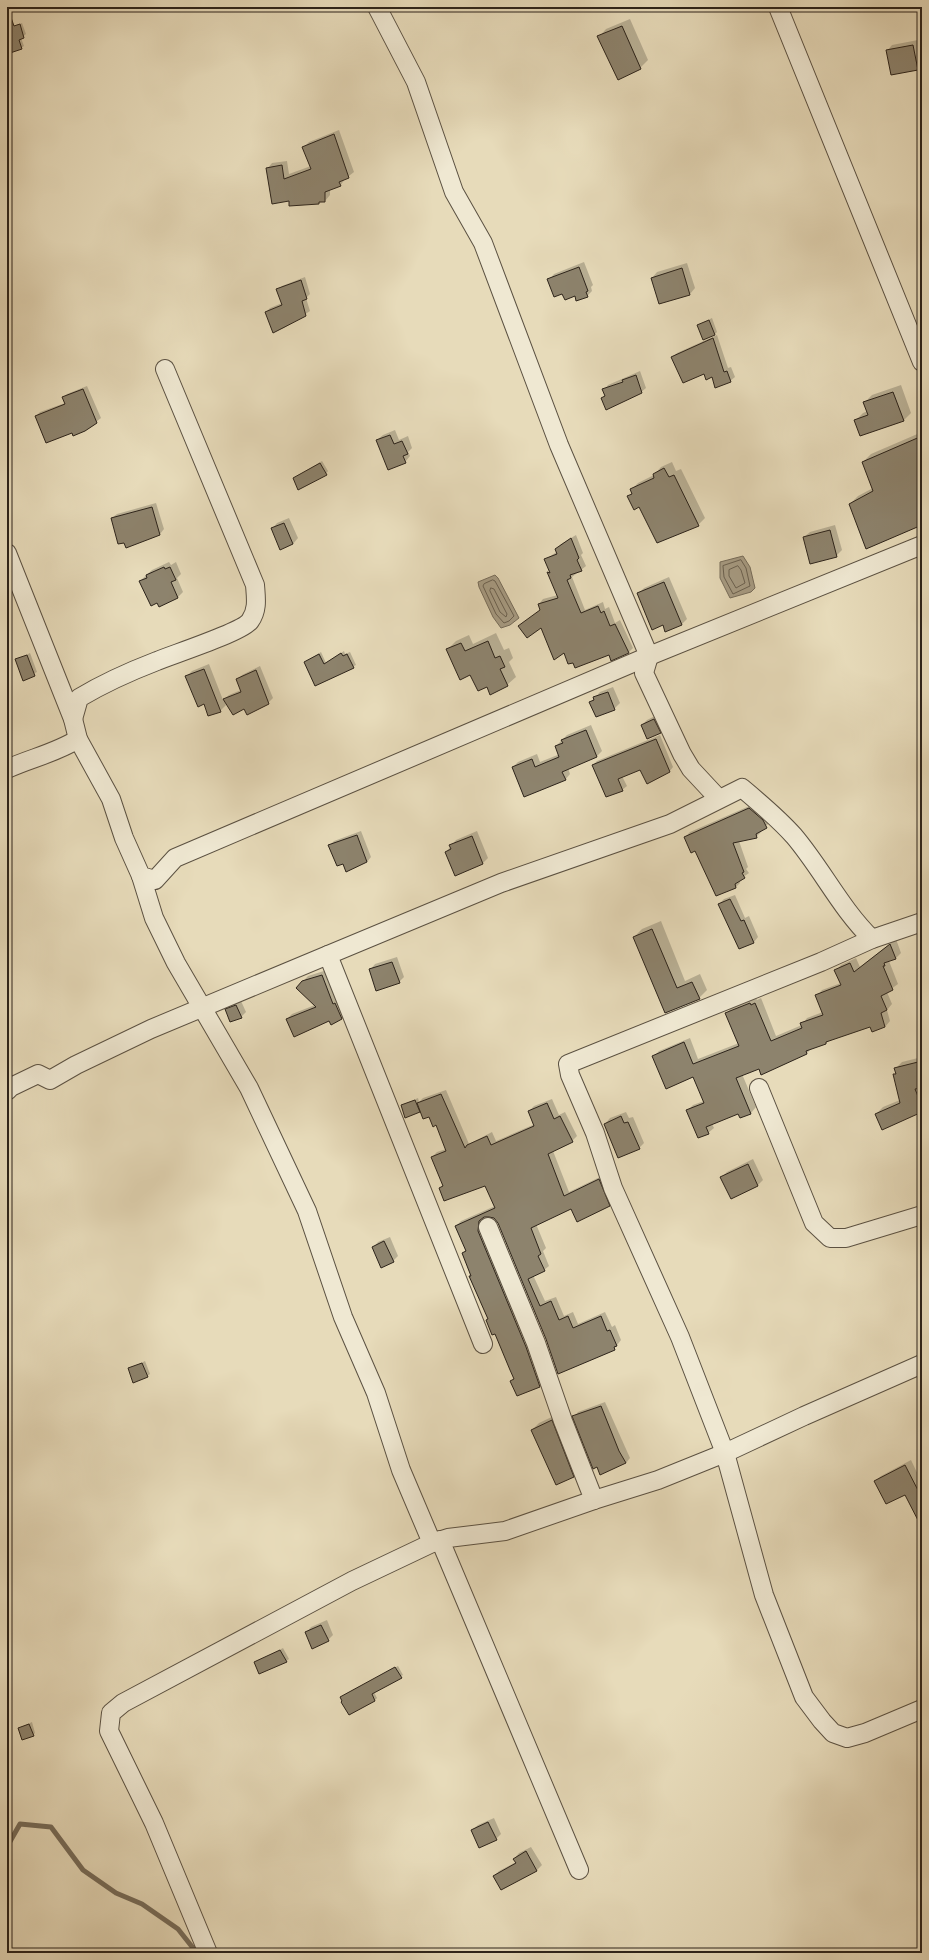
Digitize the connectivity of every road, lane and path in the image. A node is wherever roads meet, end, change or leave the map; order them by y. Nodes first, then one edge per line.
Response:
1 (377, 7) edge
2 (778, 7) edge
3 (922, 362) edge
4 (165, 369) dead end
5 (922, 545) edge
6 (7, 553) edge
7 (649, 656) junction
8 (73, 719) junction
9 (78, 739) junction
10 (7, 769) edge
11 (718, 798) junction
12 (141, 876) junction
13 (922, 922) edge
14 (872, 939) junction
15 (328, 955) junction
16 (203, 1008) junction
17 (759, 1088) dead end
18 (7, 1091) edge
19 (922, 1215) edge
20 (488, 1227) dead end
21 (483, 1344) dead end
22 (922, 1364) edge
23 (725, 1453) junction
24 (594, 1500) junction
25 (436, 1541) junction
26 (922, 1709) edge
27 (579, 1870) dead end
28 (208, 1953) edge

1 - 7 street
2 - 3 street
4 - 8 street
5 - 7 street
6 - 8 street
7 - 11 street
7 - 12 street
8 - 9 street
9 - 10 street
9 - 12 street
11 - 14 street
11 - 15 street
12 - 16 street
13 - 14 street
14 - 23 street
15 - 16 street
15 - 21 street
16 - 18 street
16 - 25 street
17 - 19 street
20 - 24 street
22 - 23 street
23 - 24 street
23 - 26 street
24 - 25 street
25 - 27 street
25 - 28 street

